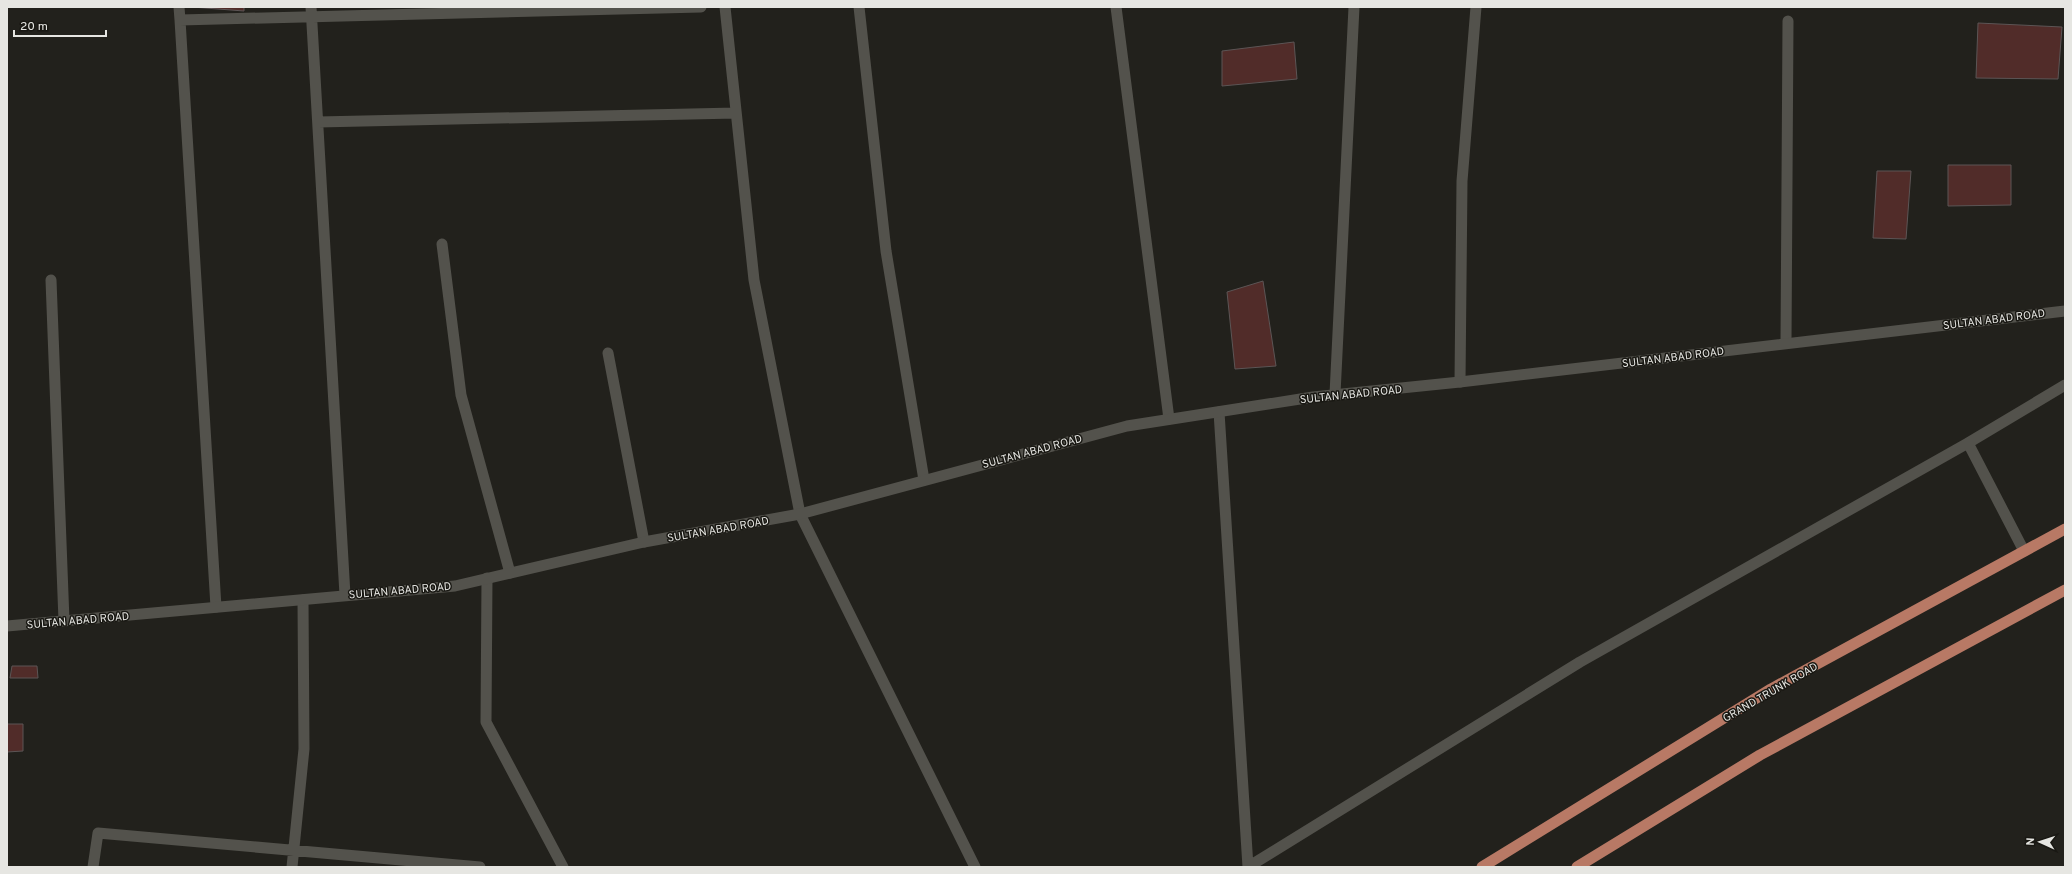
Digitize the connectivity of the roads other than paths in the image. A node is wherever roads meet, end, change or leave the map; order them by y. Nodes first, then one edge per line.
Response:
1 (179, 7) edge
2 (701, 7) edge
3 (725, 7) edge
4 (859, 7) edge
5 (1116, 7) edge
6 (1354, 7) edge
7 (1476, 7) edge
8 (552, 9) edge
9 (312, 12) edge
10 (180, 20) junction
11 (1788, 21) dead end
12 (736, 113) junction
13 (318, 122) junction
14 (442, 244) dead end
15 (51, 280) dead end
16 (2065, 311) edge
17 (1786, 343) junction
18 (608, 353) dead end
19 (1460, 382) junction
20 (2065, 386) edge
21 (1335, 394) junction
22 (1219, 412) junction
23 (1169, 419) junction
24 (1968, 443) junction
25 (924, 480) junction
26 (800, 514) junction
27 (2065, 529) edge
28 (644, 542) junction
29 (2024, 551) junction
30 (510, 573) junction
31 (487, 578) junction
32 (2065, 590) edge
33 (345, 595) junction
34 (303, 600) junction
35 (216, 607) junction
36 (64, 621) junction
37 (7, 626) edge
38 (294, 850) junction
39 (93, 867) edge
40 (292, 867) edge
41 (480, 867) edge
42 (563, 867) edge
43 (975, 867) edge
44 (1248, 867) edge
45 (1482, 867) edge
46 (1577, 867) edge

1 - 10 street
2 - 8 street
3 - 12 street
4 - 25 street
5 - 23 street
6 - 21 street
7 - 19 street
8 - 9 street
9 - 10 street
9 - 13 street
10 - 35 street
11 - 17 street
12 - 13 street
12 - 26 street
13 - 33 street
14 - 30 street
15 - 36 street
16 - 17 street, SULTAN ABAD ROAD
17 - 19 street, SULTAN ABAD ROAD
18 - 28 street
19 - 21 street, SULTAN ABAD ROAD
20 - 24 street
21 - 22 street, SULTAN ABAD ROAD
22 - 23 street, SULTAN ABAD ROAD
22 - 44 street
23 - 25 street, SULTAN ABAD ROAD
24 - 29 street
24 - 44 street
25 - 26 street, SULTAN ABAD ROAD
26 - 28 street, SULTAN ABAD ROAD
26 - 43 street
27 - 29 main road, GRAND TRUNK ROAD
28 - 30 street, SULTAN ABAD ROAD
29 - 45 main road, GRAND TRUNK ROAD
30 - 31 street, SULTAN ABAD ROAD
31 - 33 street, SULTAN ABAD ROAD
31 - 42 street
32 - 46 main road
33 - 34 street, SULTAN ABAD ROAD
34 - 35 street, SULTAN ABAD ROAD
34 - 38 street
35 - 36 street, SULTAN ABAD ROAD
36 - 37 street, SULTAN ABAD ROAD
38 - 39 street
38 - 40 street
38 - 41 street

